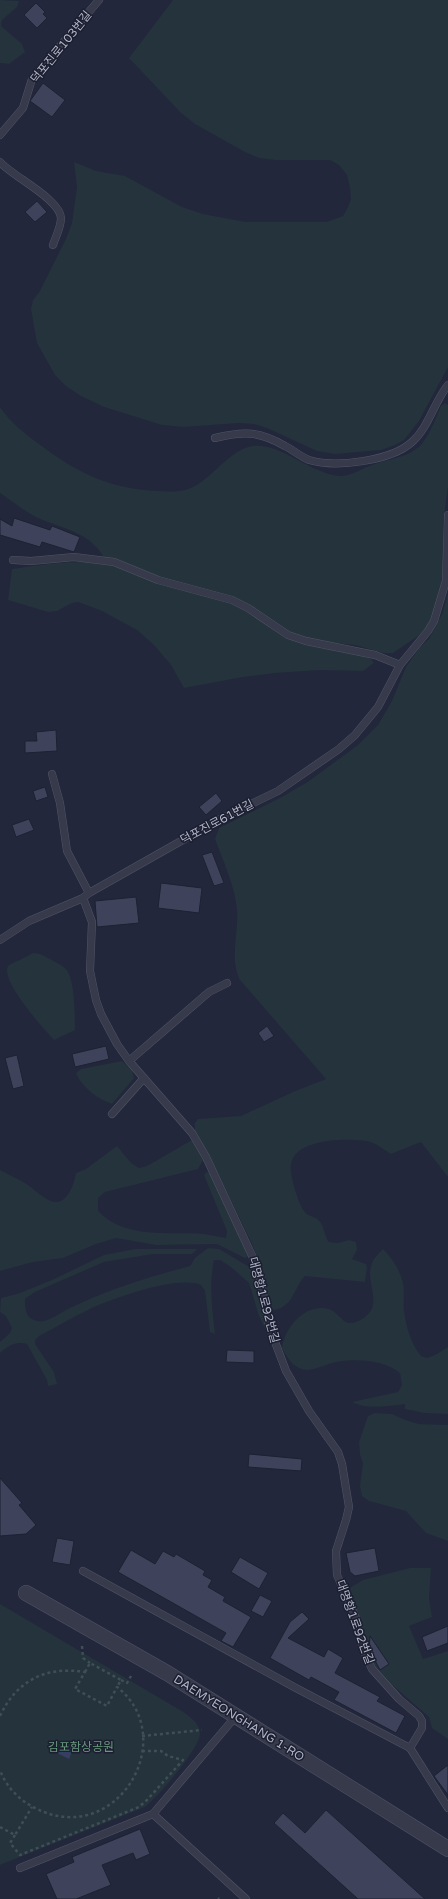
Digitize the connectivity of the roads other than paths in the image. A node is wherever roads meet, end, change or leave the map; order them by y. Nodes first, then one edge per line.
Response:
1 (99, 0) edge
2 (0, 136) edge
3 (0, 162) edge
4 (54, 245) dead end
5 (448, 385) edge
6 (215, 438) dead end
7 (448, 515) edge
8 (13, 560) dead end
9 (400, 665) junction
10 (52, 774) dead end
11 (86, 895) junction
12 (0, 940) edge
13 (227, 983) dead end
14 (129, 1061) junction
15 (144, 1078) junction
16 (112, 1114) dead end
17 (83, 1571) dead end
18 (26, 1593) dead end
19 (236, 1716) junction
20 (410, 1748) junction
21 (448, 1808) edge
22 (153, 1814) junction
23 (446, 1844) edge
24 (20, 1868) dead end
25 (246, 1899) edge

1 - 2 lane, 덕포진로103번길
3 - 4 lane
5 - 6 lane
7 - 9 lane, 덕포진로61번길
8 - 9 lane
9 - 11 lane, 덕포진로61번길
10 - 11 lane, 대명항1로92번길
11 - 12 lane, 덕포진로61번길
11 - 14 lane, 대명항1로92번길
13 - 14 lane
14 - 15 lane, 대명항1로92번길
15 - 16 lane
15 - 20 lane, 대명항1로92번길
17 - 20 lane
18 - 19 street, DAEMYEONGHANG 1-RO
19 - 22 lane
19 - 23 street, DAEMYEONGHANG 1-RO
20 - 21 lane
22 - 24 lane
22 - 25 lane

